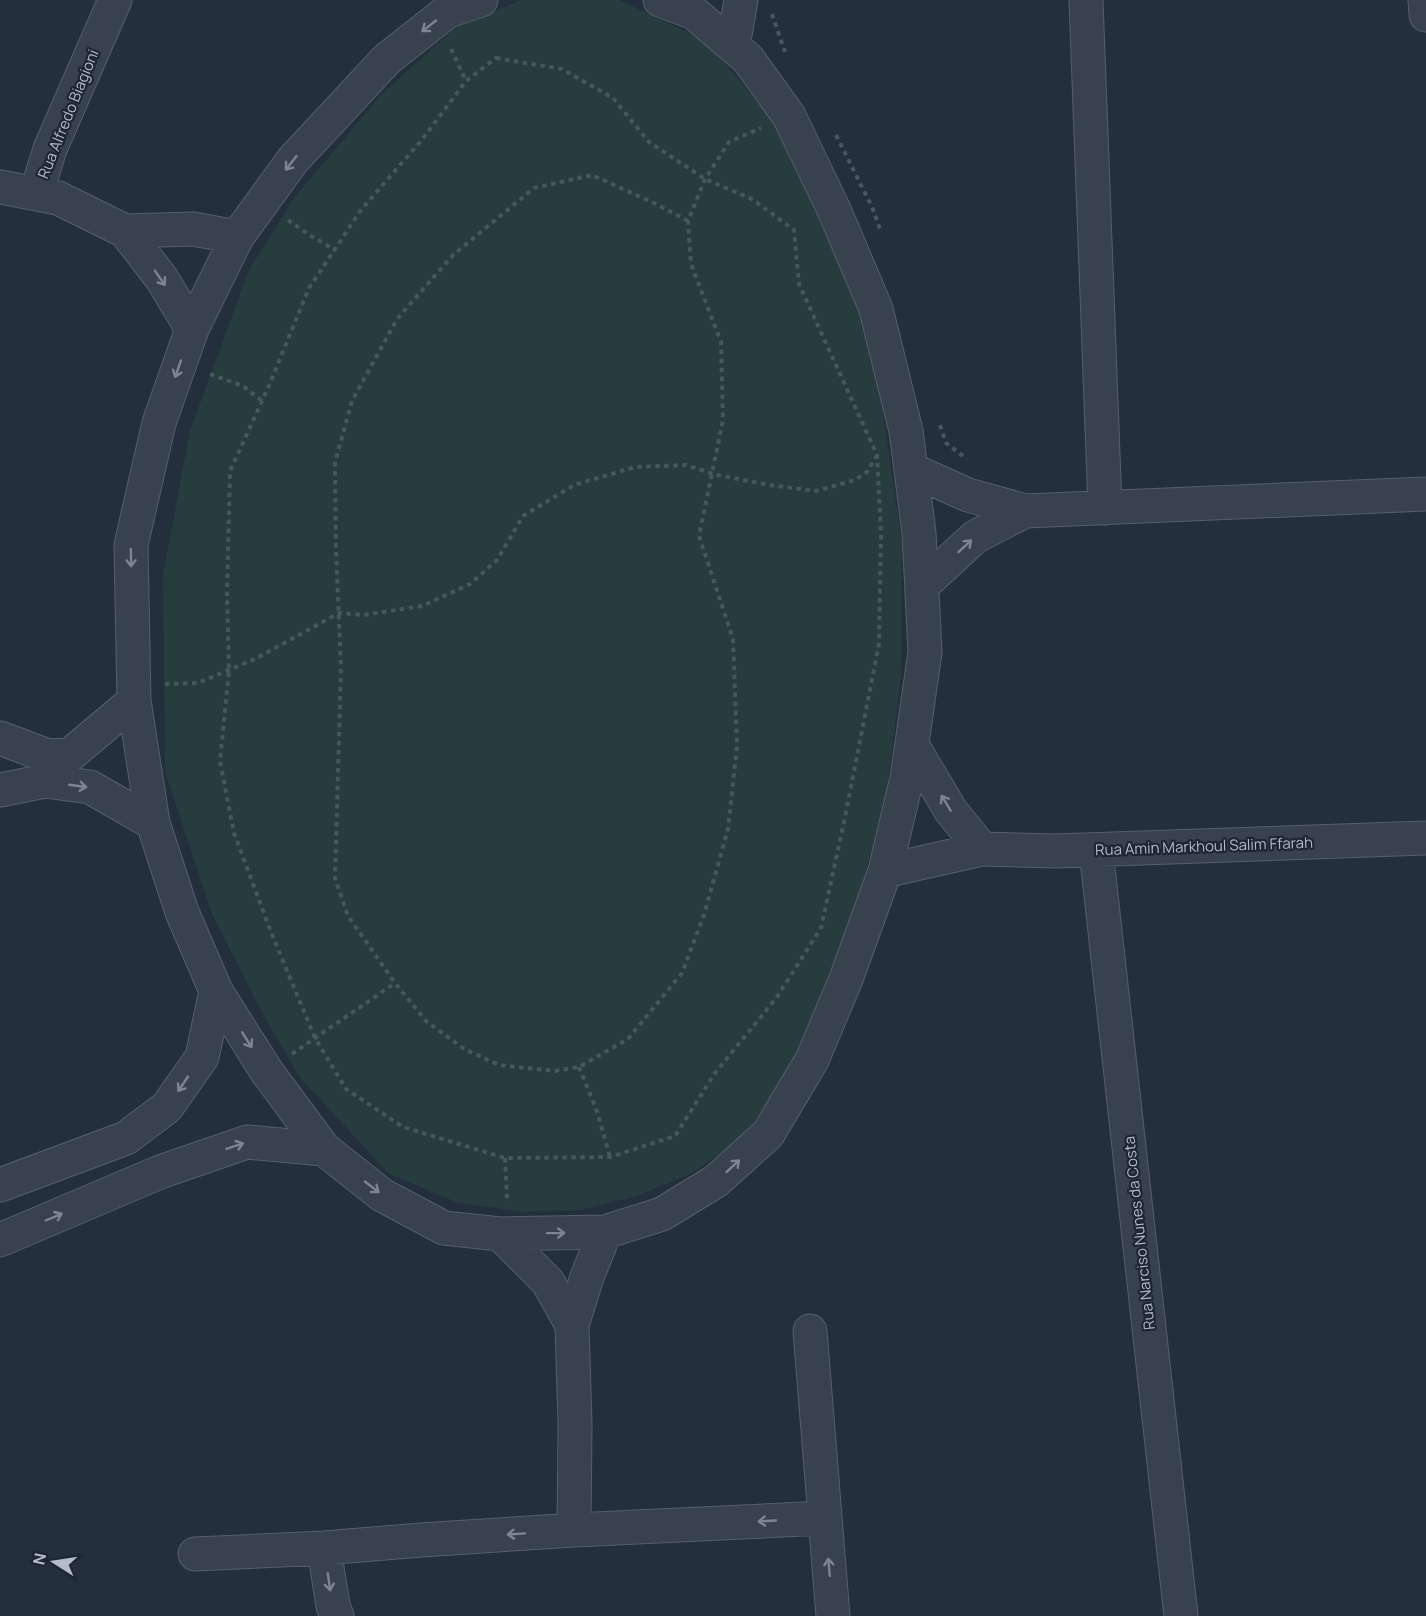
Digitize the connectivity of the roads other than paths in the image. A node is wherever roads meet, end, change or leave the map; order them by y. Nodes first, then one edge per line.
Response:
1 (115, 0) edge
2 (660, 0) edge
3 (741, 0) edge
4 (1086, 0) edge
5 (1425, 0) edge
6 (476, 1) edge
7 (1426, 15) edge
8 (733, 46) junction
9 (0, 187) edge
10 (36, 194) junction
11 (125, 231) junction
12 (237, 237) junction
13 (192, 328) junction
14 (912, 470) junction
15 (1426, 494) edge
16 (1105, 508) junction
17 (1025, 511) junction
18 (922, 586) junction
19 (135, 701) junction
20 (0, 738) edge
21 (912, 745) junction
22 (46, 769) junction
23 (0, 790) edge
24 (153, 822) junction
25 (1426, 838) edge
26 (982, 849) junction
27 (1096, 850) junction
28 (885, 871) junction
29 (216, 991) junction
30 (101, 1147) junction
31 (324, 1149) junction
32 (0, 1185) edge
33 (117, 1190) junction
34 (605, 1232) junction
35 (501, 1234) junction
36 (0, 1239) edge
37 (572, 1325) junction
38 (810, 1331) dead end
39 (825, 1518) junction
40 (574, 1530) junction
41 (324, 1548) junction
42 (195, 1554) dead end
43 (337, 1616) edge
44 (833, 1616) edge
45 (1181, 1616) edge

1 - 10 street, Rua Alfredo Biagioni
2 - 8 street
3 - 8 street
4 - 16 street
5 - 7 street
6 -> 12 street
8 - 14 street
9 - 10 street, Rua Alfredo Biagioni
10 - 11 street
11 - 12 street
11 -> 13 street
12 - 13 street
13 -> 19 street
14 - 17 street
14 - 18 street
15 - 16 street
16 - 17 street
18 -> 17 street
18 - 21 street
19 - 22 street
19 - 24 street
20 - 22 street
26 -> 21 street
21 - 28 street
22 - 23 street
22 -> 24 street
24 - 29 street
25 - 27 street, Rua Amin Markhoul Salim Ffarah
26 - 27 street, Rua Amin Markhoul Salim Ffarah
26 - 28 street, Rua Amin Markhoul Salim Ffarah
27 - 45 street, Rua Narciso Nunes da Costa
34 -> 28 street
29 -> 30 street
29 -> 31 street
30 - 32 street
30 - 33 street
33 -> 31 street
31 -> 35 street
36 -> 33 street
35 -> 34 street
34 - 37 street
35 - 37 street
37 - 40 street
38 - 39 street
39 -> 40 street
44 -> 39 street
40 -> 41 street
41 - 42 street
41 -> 43 street

